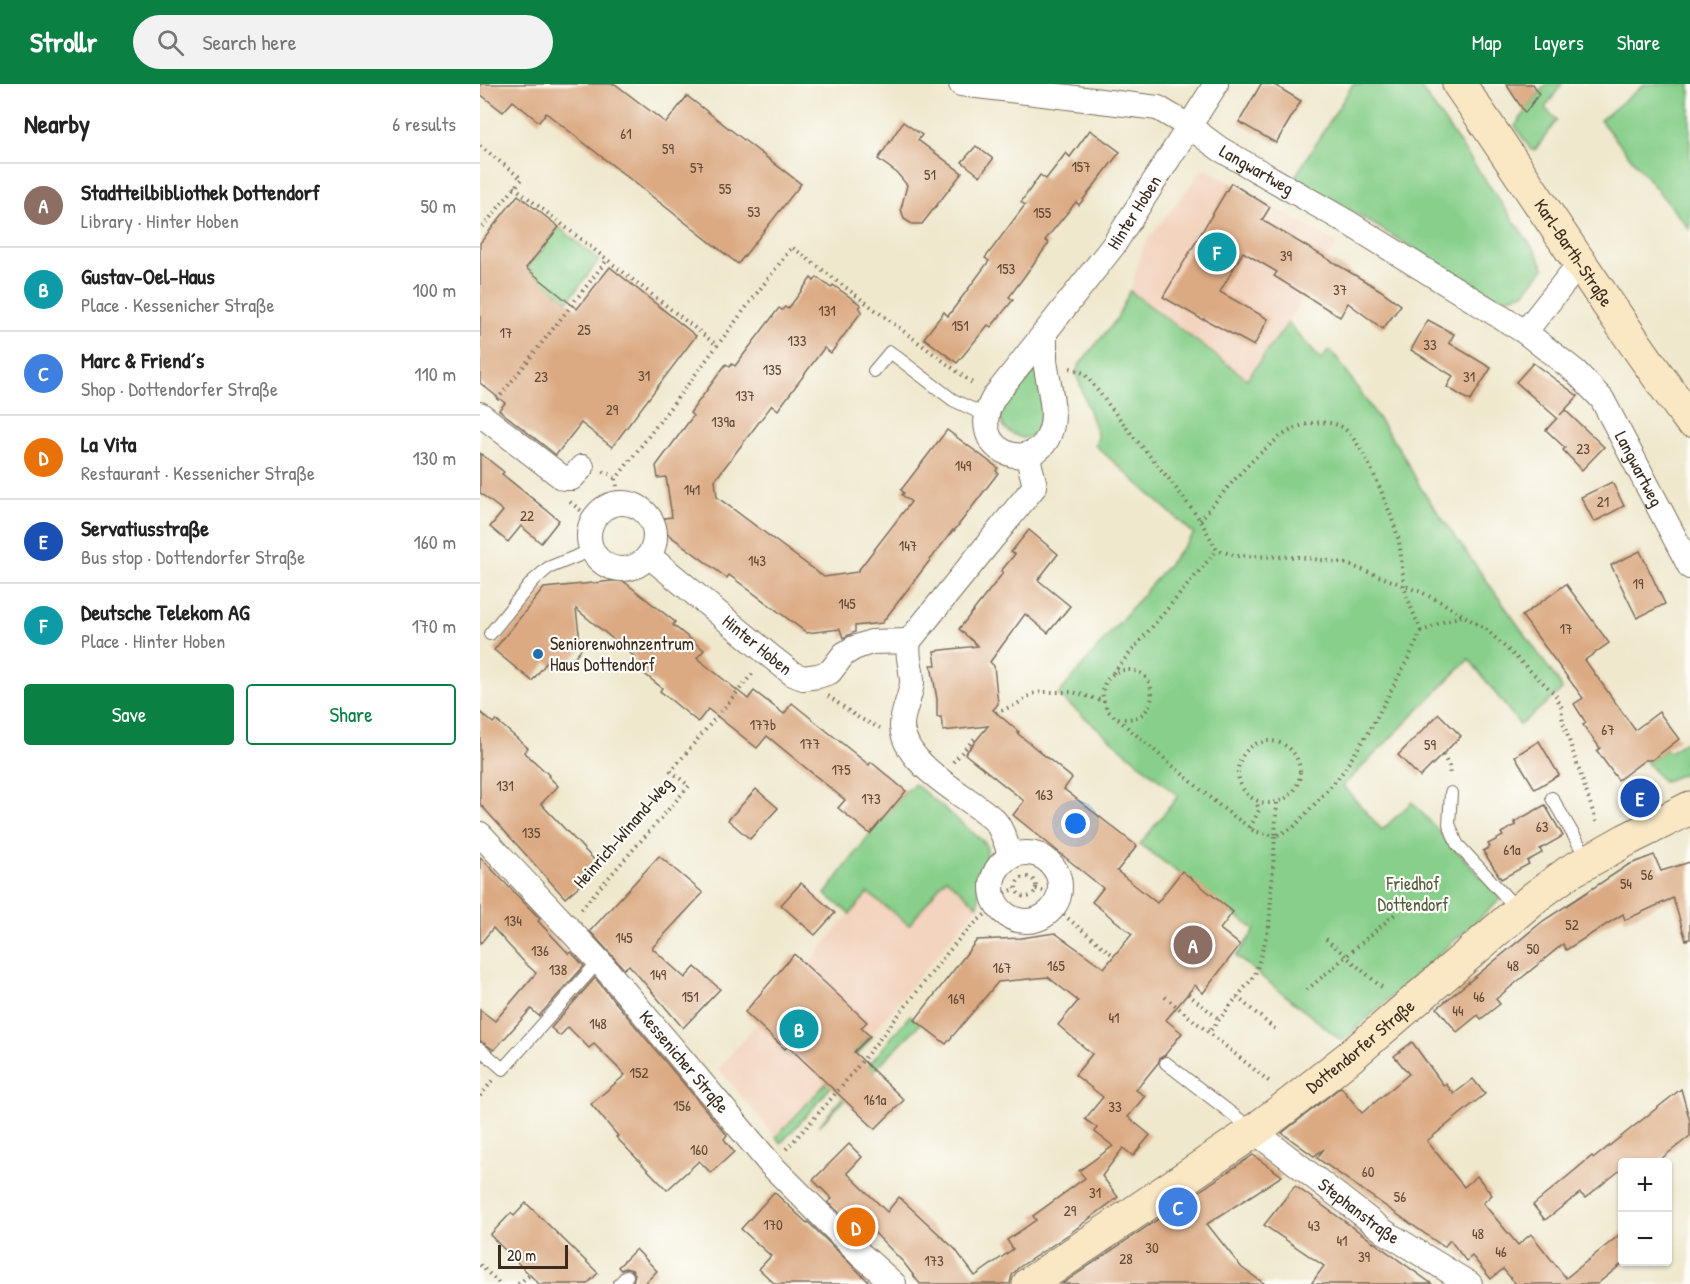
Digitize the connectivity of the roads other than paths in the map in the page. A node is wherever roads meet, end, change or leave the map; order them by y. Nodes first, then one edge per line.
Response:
1 (962, 84) edge
2 (1216, 84) edge
3 (1459, 84) edge
4 (1190, 127) junction
5 (1579, 264) junction
6 (1045, 332) junction
7 (1525, 332) junction
8 (874, 371) dead end
9 (990, 407) junction
10 (482, 415) edge
11 (1690, 420) edge
12 (1027, 454) junction
13 (582, 467) dead end
14 (592, 550) junction
15 (649, 556) junction
16 (1690, 567) edge
17 (490, 634) dead end
18 (909, 641) junction
19 (1451, 793) dead end
20 (1552, 798) dead end
21 (1690, 808) edge
22 (480, 834) edge
23 (1598, 856) junction
24 (1011, 857) junction
25 (1519, 910) junction
26 (599, 961) junction
27 (480, 1049) edge
28 (1166, 1063) dead end
29 (1254, 1131) junction
30 (894, 1284) edge
31 (1029, 1284) edge
32 (1470, 1284) edge

1 - 4 street, Langwartweg
2 - 4 street, Hinter Hoben
3 - 5 main road, Karl-Barth-Straße
4 - 6 street, Hinter Hoben
4 - 7 street, Langwartweg
5 - 7 street
5 - 11 main road, Karl-Barth-Straße
6 - 9 street, Hinter Hoben
6 - 12 street
7 - 16 street, Langwartweg
8 - 9 lane
9 - 12 street
10 - 13 street
12 - 18 street
14 - 15 street
14 - 15 street
14 - 17 lane
15 - 18 street, Hinter Hoben
18 - 24 street
19 - 25 lane
20 - 23 lane
21 - 23 main road, Dottendorfer Straße
22 - 26 street, Kessenicher Straße
23 - 25 main road, Dottendorfer Straße
24 - 24 street
25 - 29 main road, Dottendorfer Straße
26 - 27 lane
26 - 30 street, Kessenicher Straße
28 - 29 lane
29 - 31 main road, Dottendorfer Straße
29 - 32 street, Stephanstraße

